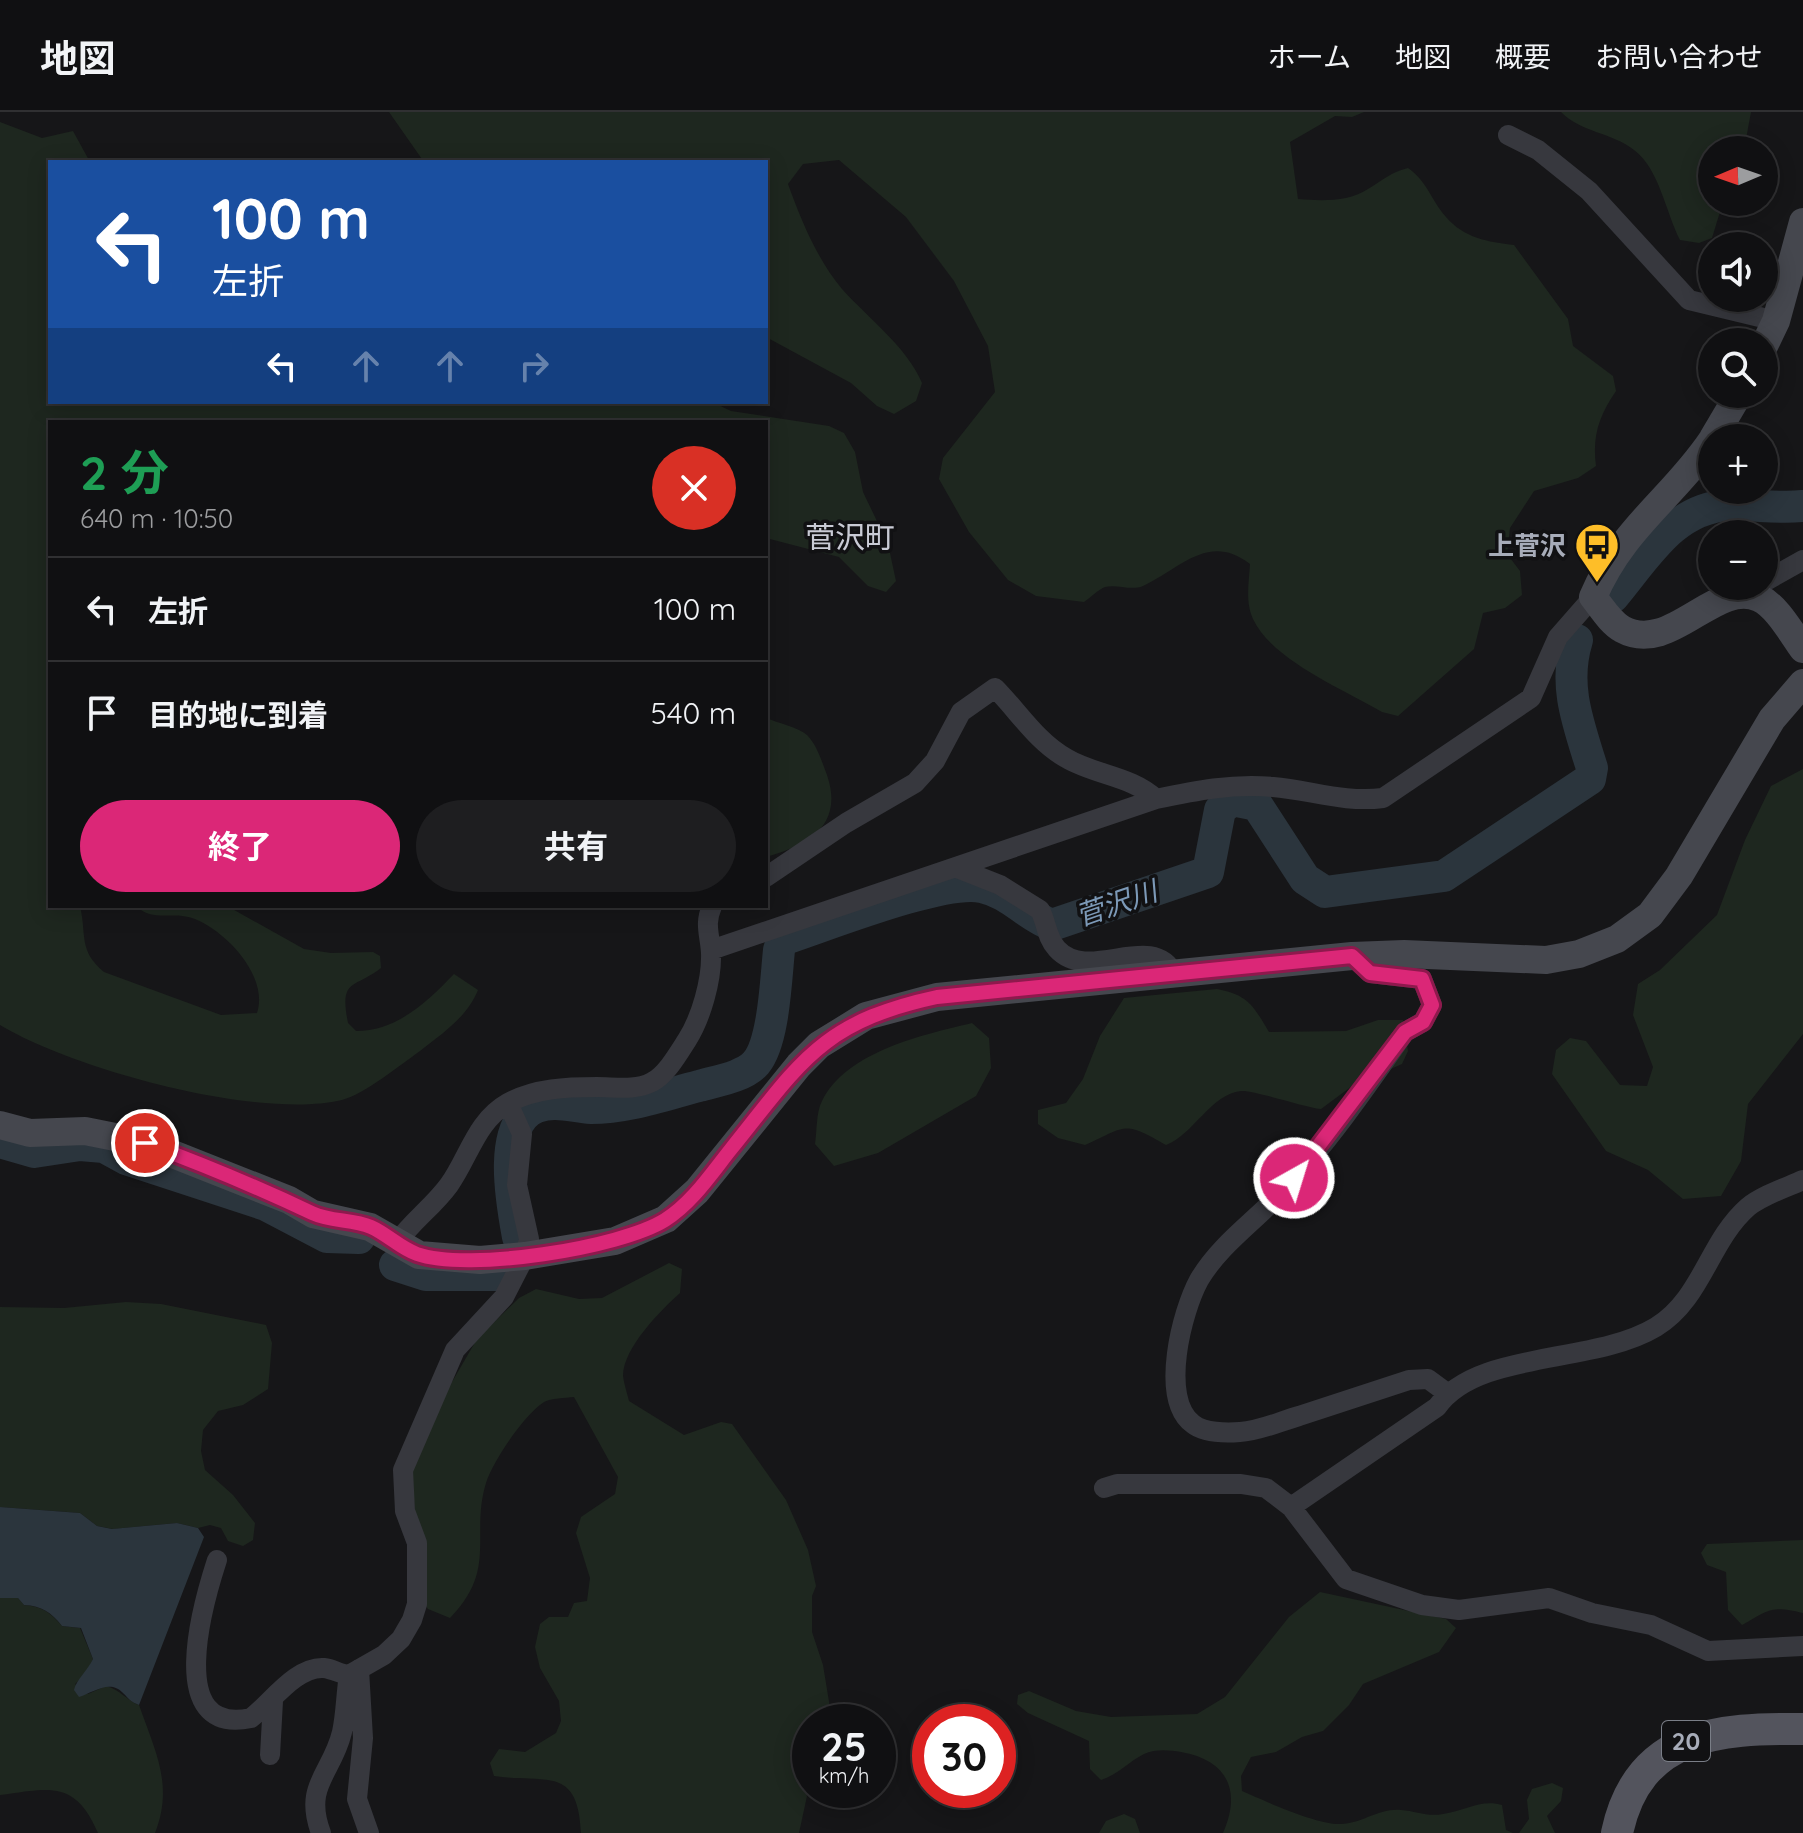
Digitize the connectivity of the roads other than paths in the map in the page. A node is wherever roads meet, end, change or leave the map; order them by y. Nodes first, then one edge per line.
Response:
1 (1508, 135) dead end
2 (1803, 222) edge
3 (1756, 328) edge
4 (1772, 328) edge
5 (1698, 461) edge
6 (1803, 560) edge
7 (1778, 576) edge
8 (1593, 597) junction
9 (1724, 600) edge
10 (1762, 600) edge
11 (1803, 649) edge
12 (1803, 683) edge
13 (1156, 799) junction
14 (957, 868) junction
15 (768, 876) edge
16 (711, 908) edge
17 (711, 950) junction
18 (1352, 956) junction
19 (1174, 974) junction
20 (515, 1118) junction
21 (0, 1125) edge
22 (1803, 1180) edge
23 (396, 1244) junction
24 (525, 1256) junction
25 (1447, 1393) junction
26 (1104, 1488) dead end
27 (1291, 1507) junction
28 (217, 1560) dead end
29 (1803, 1646) edge
30 (354, 1672) junction
31 (273, 1701) junction
32 (1803, 1729) edge
33 (270, 1755) dead end
34 (321, 1833) edge
35 (369, 1833) edge
36 (1617, 1833) edge

1 - 3 street
2 - 4 street
5 - 8 street
6 - 7 street
8 - 9 street
8 - 13 street
10 - 11 street
12 - 18 street
13 - 14 street
13 - 15 street
14 - 17 street
14 - 19 street
16 - 17 street
17 - 20 street
18 - 19 street
18 - 25 street
19 - 24 street
20 - 23 street
20 - 24 street
21 - 23 street
22 - 25 street
23 - 24 street
24 - 30 street
25 - 27 street
26 - 27 street
27 - 29 street
28 - 31 street
30 - 31 street
30 - 34 street
30 - 35 street
31 - 33 street
32 - 36 main road, 20

